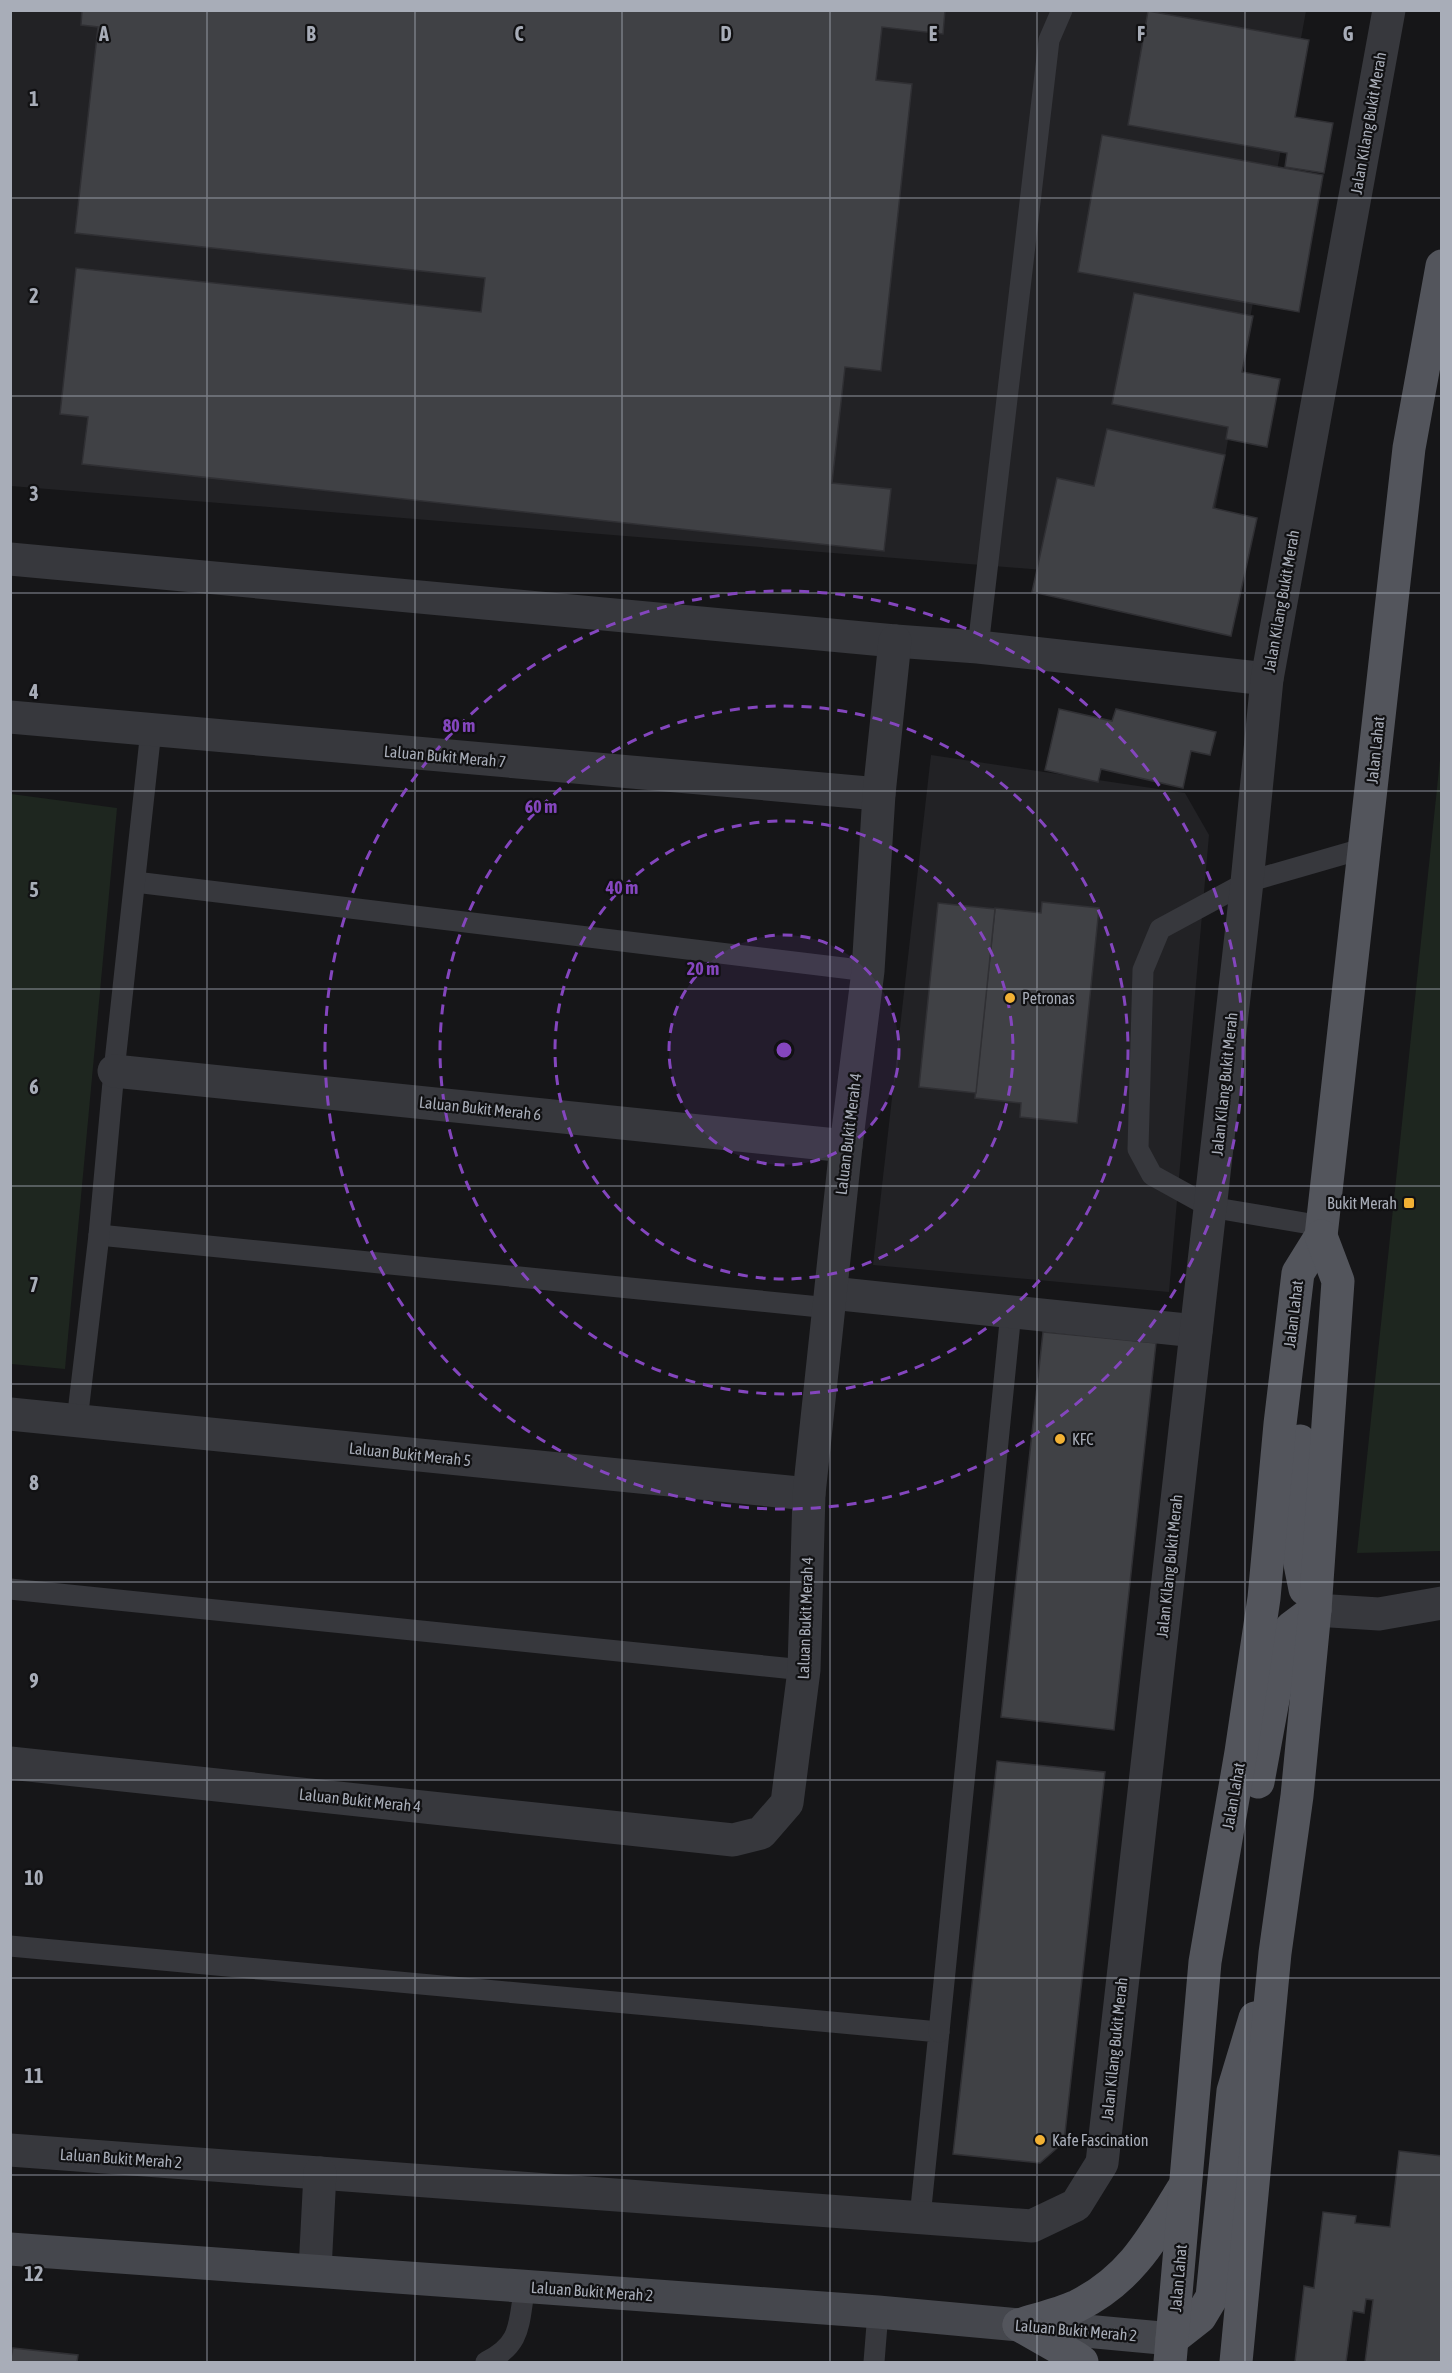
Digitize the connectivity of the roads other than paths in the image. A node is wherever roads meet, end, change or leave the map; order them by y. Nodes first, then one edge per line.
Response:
1 (1062, 10) edge
2 (1389, 10) edge
3 (1442, 266) edge
4 (10, 559) edge
5 (895, 641) junction
6 (978, 647) junction
7 (1267, 679) junction
8 (10, 717) edge
9 (151, 730) junction
10 (879, 794) junction
11 (1365, 848) junction
12 (135, 882) junction
13 (1247, 882) junction
14 (868, 971) junction
15 (114, 1071) junction
16 (846, 1146) junction
17 (1210, 1207) junction
18 (1322, 1231) junction
19 (99, 1235) junction
20 (1298, 1273) junction
21 (831, 1300) junction
22 (1011, 1312) junction
23 (1196, 1331) junction
24 (10, 1414) edge
25 (77, 1421) junction
26 (809, 1494) junction
27 (10, 1589) edge
28 (1442, 1603) edge
29 (1315, 1610) junction
30 (804, 1670) junction
31 (10, 1763) edge
32 (10, 1946) edge
33 (1275, 1953) junction
34 (1205, 1962) junction
35 (939, 2032) junction
36 (10, 2150) edge
37 (1102, 2163) joint
38 (320, 2173) junction
39 (1186, 2183) junction
40 (920, 2217) junction
41 (10, 2249) edge
42 (315, 2270) junction
43 (525, 2286) junction
44 (878, 2312) junction
45 (1019, 2325) junction
46 (1177, 2355) edge
47 (486, 2362) edge
48 (874, 2362) edge
49 (1082, 2362) edge
50 (1236, 2362) edge

1 - 6 lane
2 - 7 street, Jalan Kilang Bukit Merah
3 - 11 main road, Jalan Lahat
4 - 5 street
5 - 6 street
5 - 10 street, Laluan Bukit Merah 4
6 - 7 street
7 - 13 street, Jalan Kilang Bukit Merah
8 - 9 street, Laluan Bukit Merah 7
9 - 10 street, Laluan Bukit Merah 7
9 - 12 lane
10 - 14 street, Laluan Bukit Merah 4
11 - 13 lane
11 - 18 main road, Jalan Lahat
12 - 14 lane
12 - 15 lane
13 - 17 street, Jalan Kilang Bukit Merah
13 - 17 lane
14 - 16 street, Laluan Bukit Merah 4
15 - 16 street, Laluan Bukit Merah 6
15 - 19 lane
16 - 21 street, Laluan Bukit Merah 4
17 - 18 lane
17 - 23 street, Jalan Kilang Bukit Merah
18 - 20 main road, Jalan Lahat
18 - 29 main road, Jalan Lahat
19 - 21 lane
19 - 25 lane
20 - 29 main road
20 - 34 main road, Jalan Lahat
21 - 22 street
21 - 26 street, Laluan Bukit Merah 4
22 - 23 street
22 - 35 lane
23 - 37 street, Jalan Kilang Bukit Merah
24 - 25 street, Laluan Bukit Merah 5
25 - 26 street, Laluan Bukit Merah 5
26 - 30 street, Laluan Bukit Merah 4
27 - 30 lane
28 - 29 street
29 - 33 main road, Jalan Lahat
29 - 34 main road
30 - 31 street, Laluan Bukit Merah 4
32 - 35 lane
33 - 46 main road
33 - 50 main road, Jalan Lahat
34 - 39 main road, Jalan Lahat
35 - 40 lane
36 - 38 street, Laluan Bukit Merah 2
37 - 40 street, Laluan Bukit Merah 2
38 - 40 street, Laluan Bukit Merah 2
38 - 42 street
39 - 45 main road
39 - 46 main road, Jalan Lahat
41 - 42 street, Laluan Bukit Merah 2
42 - 43 street, Laluan Bukit Merah 2
43 - 44 street, Laluan Bukit Merah 2
43 - 47 lane
44 - 45 street, Laluan Bukit Merah 2
44 - 48 lane
45 - 46 street, Laluan Bukit Merah 2
45 - 49 main road

